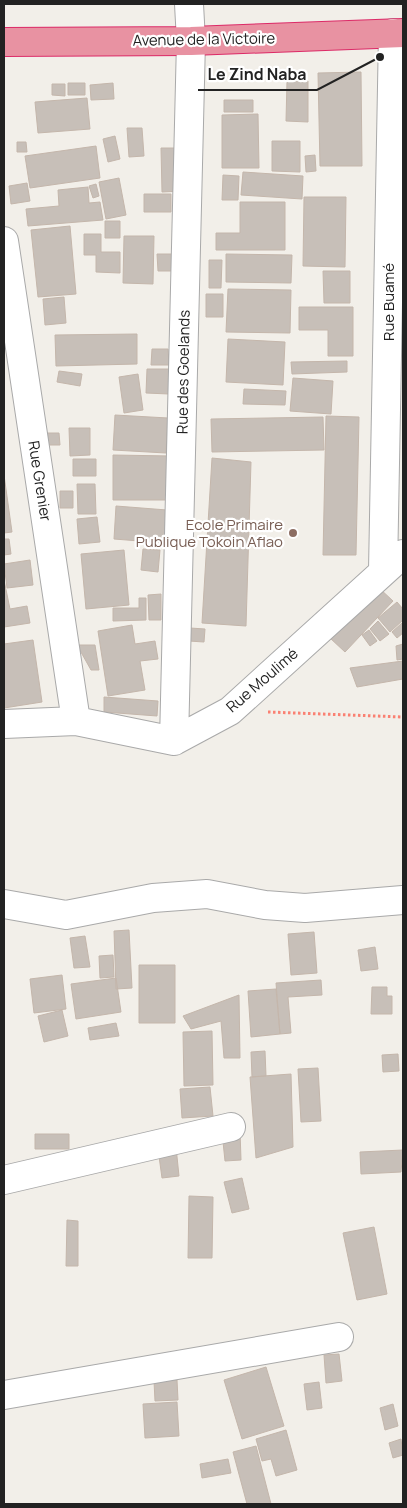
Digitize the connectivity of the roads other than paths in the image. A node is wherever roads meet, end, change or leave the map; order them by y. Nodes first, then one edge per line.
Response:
1 (189, 4) edge
2 (398, 33) edge
3 (192, 41) junction
4 (4, 42) edge
5 (4, 241) edge
6 (403, 554) edge
7 (383, 571) junction
8 (76, 721) junction
9 (4, 724) edge
10 (174, 741) junction
11 (403, 900) edge
12 (4, 904) edge
13 (231, 1127) dead end
14 (4, 1180) edge
15 (339, 1337) dead end
16 (4, 1395) edge

1 - 3 street, Rue des Goelands
2 - 3 highway, Avenue de la Victoire
2 - 7 street, Rue Buamé
3 - 4 highway, Avenue de la Victoire
3 - 10 street, Rue des Goelands
5 - 8 street, Rue Grenier
6 - 7 street, Rue Moulimé
7 - 10 street, Rue Moulimé
8 - 9 street
8 - 10 street
11 - 12 street
13 - 14 street
15 - 16 street

